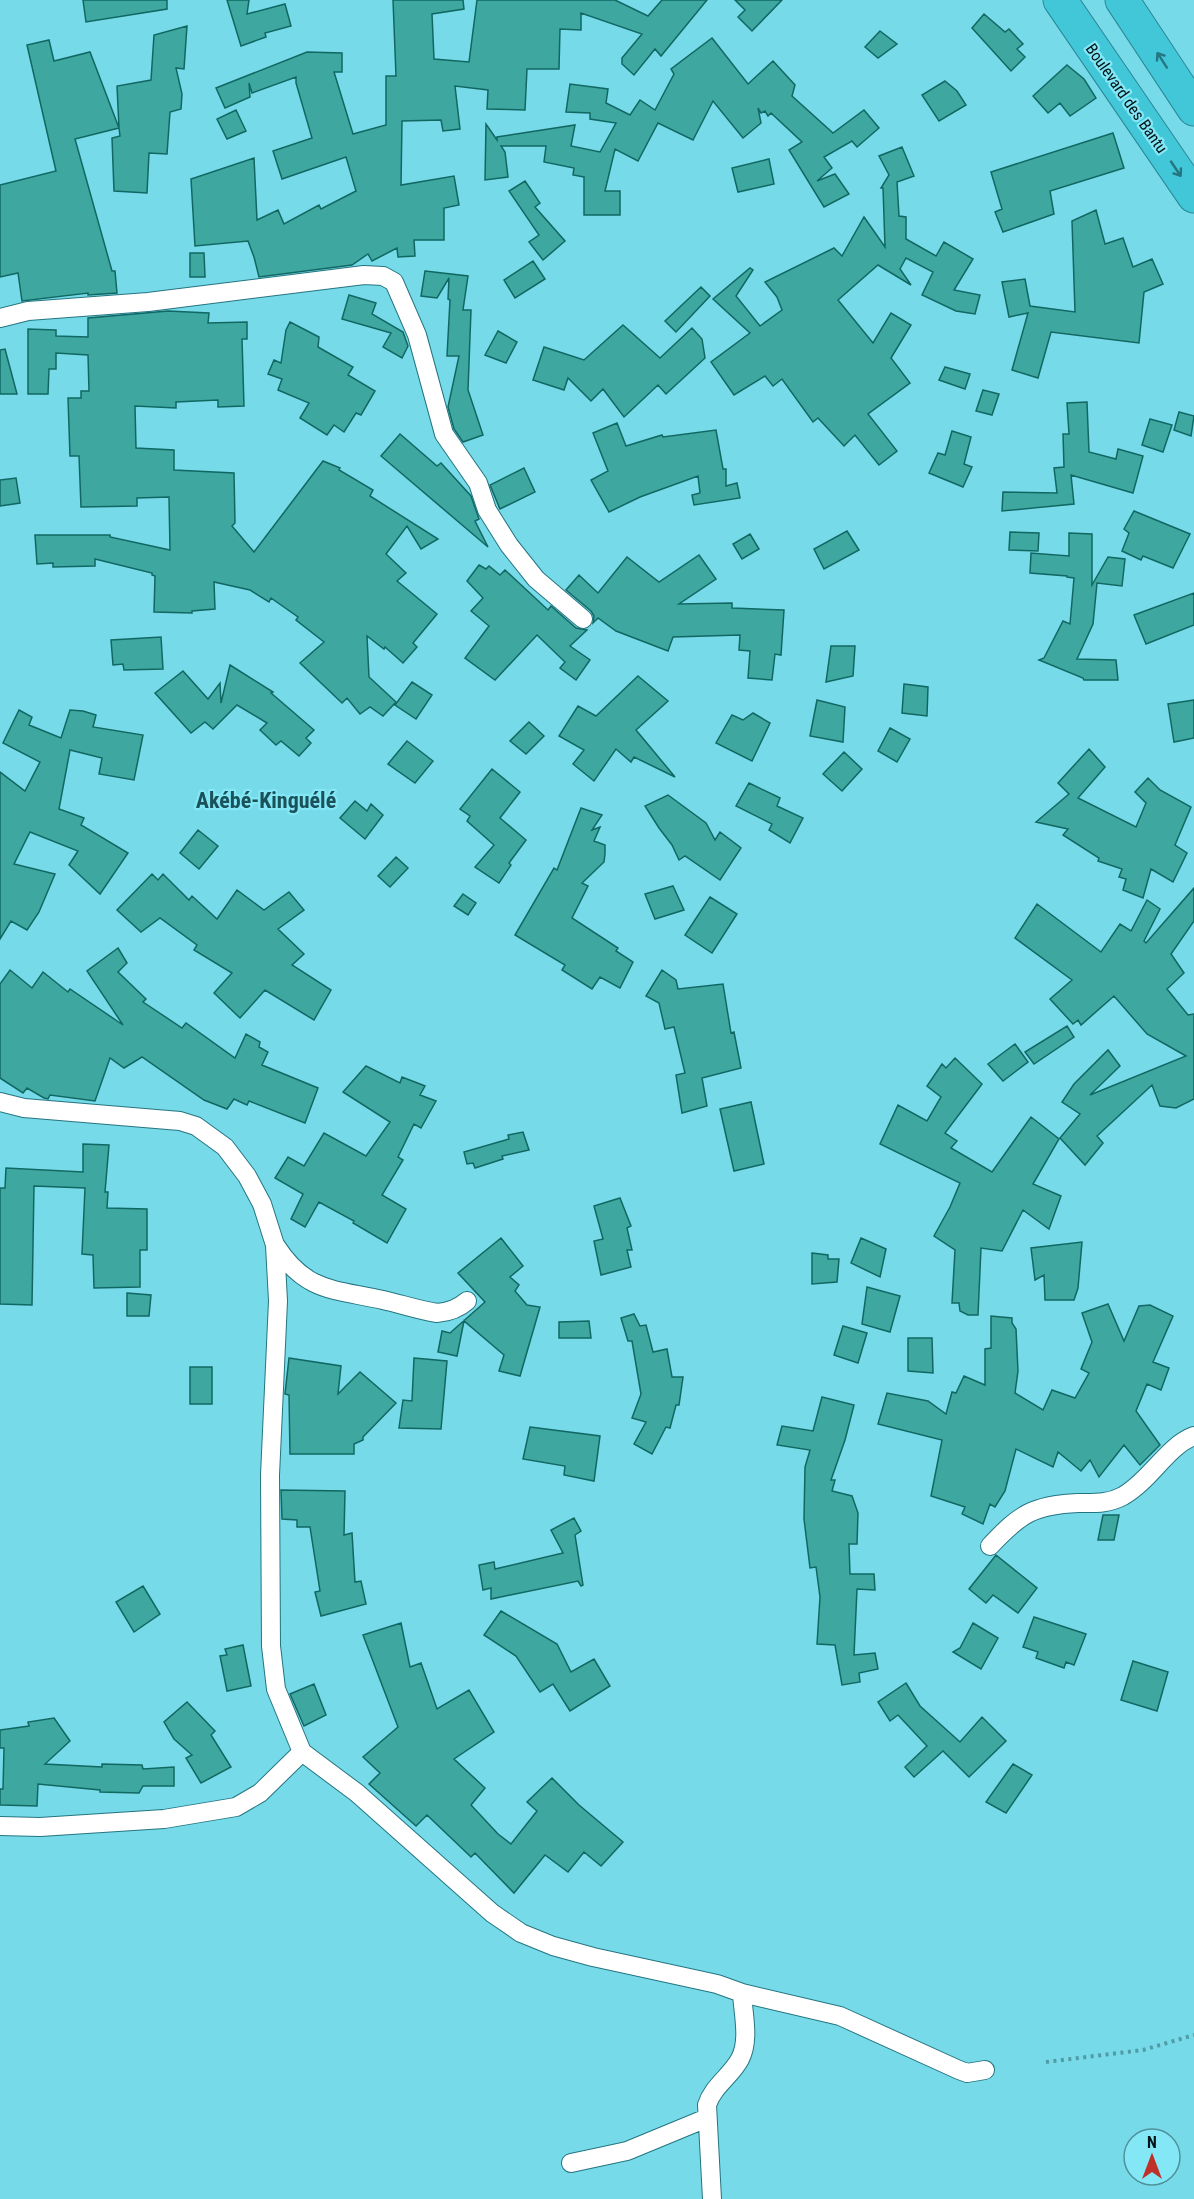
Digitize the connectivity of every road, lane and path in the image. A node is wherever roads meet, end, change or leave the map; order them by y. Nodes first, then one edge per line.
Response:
1 (1060, 0) edge
2 (1122, 0) edge
3 (1194, 109) edge
4 (1194, 196) edge
5 (0, 318) edge
6 (583, 619) dead end
7 (0, 1102) edge
8 (274, 1245) junction
9 (467, 1301) dead end
10 (1194, 1436) edge
11 (990, 1546) dead end
12 (302, 1752) junction
13 (0, 1826) edge
14 (742, 1993) junction
15 (1194, 2035) edge
16 (1046, 2062) dead end
17 (986, 2070) dead end
18 (707, 2118) junction
19 (572, 2163) dead end
20 (712, 2199) edge

1 -> 4 highway, Boulevard des Bantu
3 -> 2 highway
5 - 6 street
7 - 8 street
8 - 9 street
8 - 12 street
10 - 11 street
12 - 13 street
12 - 14 street
14 - 17 street
14 - 18 street
15 - 16 path
18 - 19 street
18 - 20 street

